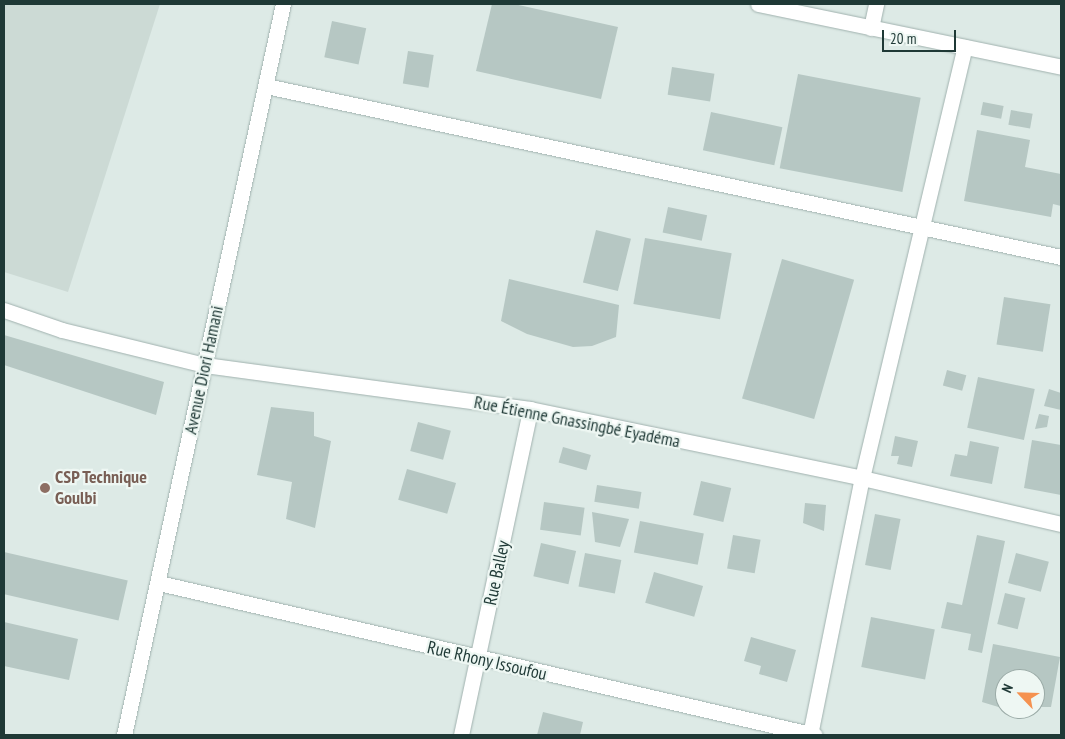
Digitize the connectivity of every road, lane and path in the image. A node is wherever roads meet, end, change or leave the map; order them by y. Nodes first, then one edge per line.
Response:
1 (283, 4) edge
2 (758, 4) edge
3 (876, 4) edge
4 (871, 28) junction
5 (965, 47) junction
6 (1061, 67) edge
7 (266, 86) junction
8 (924, 226) junction
9 (1061, 257) edge
10 (4, 310) edge
11 (205, 365) junction
12 (530, 409) junction
13 (862, 478) junction
14 (1061, 524) edge
15 (159, 584) junction
16 (479, 660) junction
17 (124, 735) edge
18 (461, 735) edge
19 (811, 735) edge

1 - 7 street, Avenue Diori Hamani
2 - 4 street
3 - 4 street
4 - 5 street
5 - 6 street
5 - 8 street
7 - 8 street
7 - 11 street, Avenue Diori Hamani
8 - 9 street
8 - 13 street
10 - 11 street, Rue Étienne Gnassingbé Eyadéma
11 - 12 street, Rue Étienne Gnassingbé Eyadéma
11 - 15 street, Avenue Diori Hamani
12 - 13 street, Rue Étienne Gnassingbé Eyadéma
12 - 16 street, Rue Balley
13 - 14 street, Rue Étienne Gnassingbé Eyadéma
13 - 19 street
15 - 16 street, Rue Rhony Issoufou
15 - 17 street, Avenue Diori Hamani
16 - 18 street, Rue Balley
16 - 19 street, Rue Rhony Issoufou

